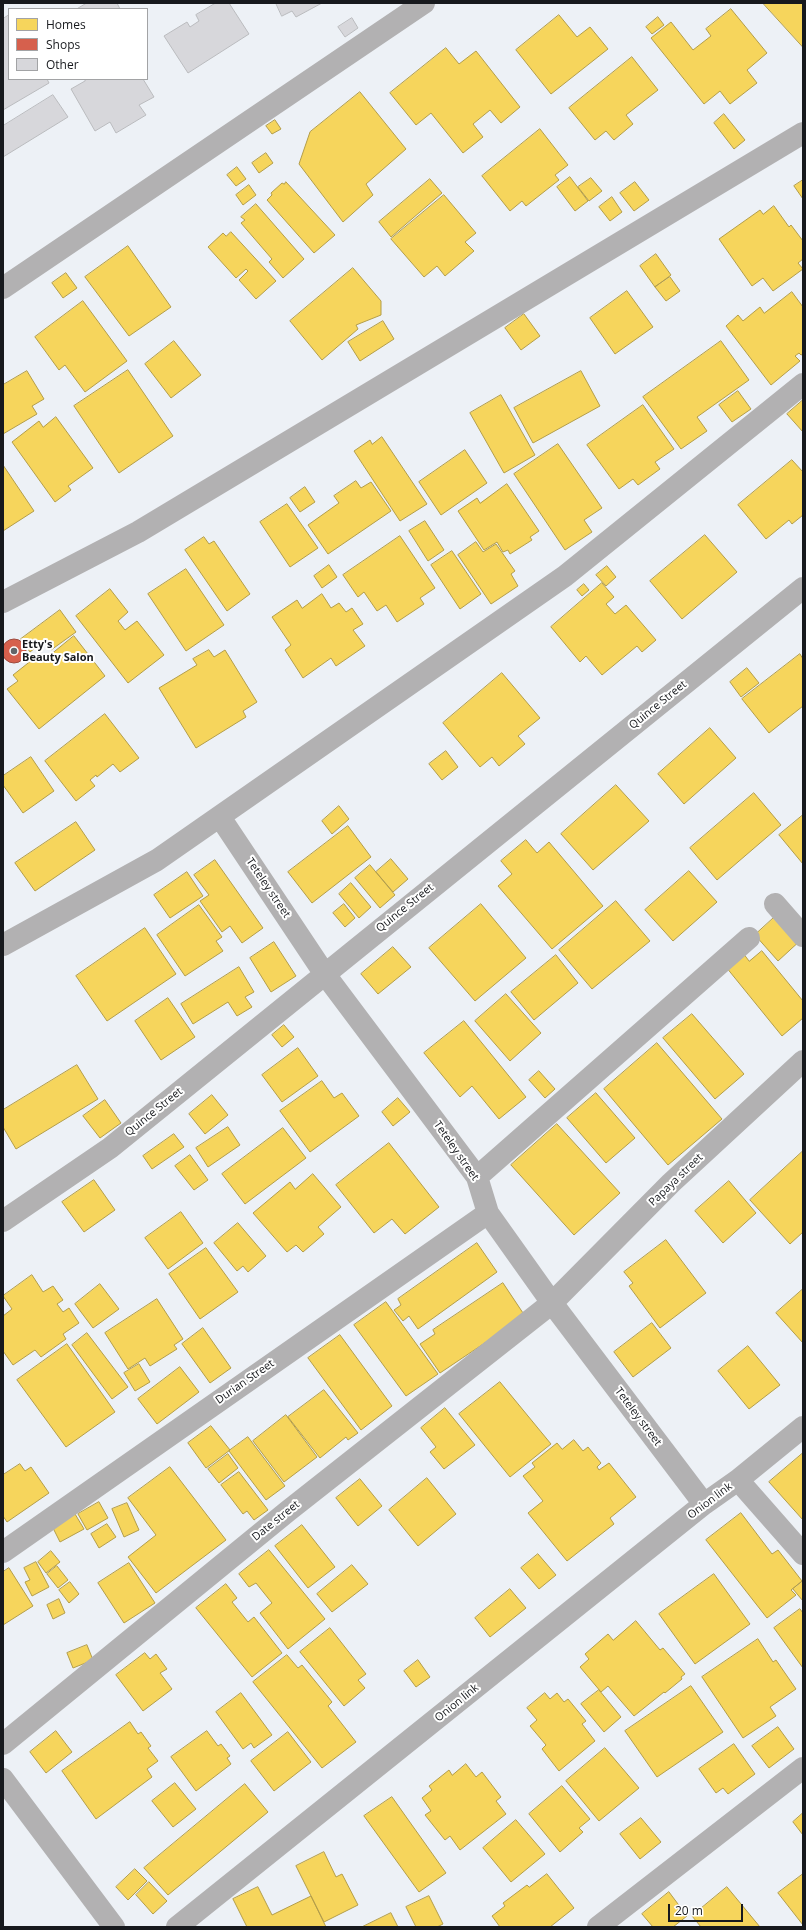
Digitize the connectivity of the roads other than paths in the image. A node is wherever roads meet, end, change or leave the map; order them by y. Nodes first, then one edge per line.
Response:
1 (424, 3) edge
2 (803, 133) edge
3 (3, 288) edge
4 (803, 384) edge
5 (803, 588) edge
6 (3, 602) edge
7 (220, 817) junction
8 (775, 904) dead end
9 (803, 936) edge
10 (749, 938) dead end
11 (3, 945) edge
12 (324, 973) junction
13 (803, 1062) edge
14 (477, 1177) junction
15 (488, 1213) junction
16 (3, 1221) edge
17 (552, 1303) junction
18 (803, 1427) edge
19 (738, 1480) junction
20 (704, 1504) junction
21 (3, 1552) edge
22 (803, 1554) edge
23 (3, 1744) edge
24 (803, 1768) edge
25 (3, 1779) edge
26 (114, 1927) edge
27 (177, 1927) edge
28 (598, 1927) edge

1 - 3 street
2 - 6 street
4 - 7 street
5 - 12 street, Quince Street
7 - 11 street
7 - 12 street, Teteley street
8 - 9 street
10 - 14 street
12 - 14 street, Teteley street
12 - 16 street, Quince Street
13 - 17 street, Papaya street
14 - 15 street, Teteley street
15 - 17 street, Teteley street
15 - 21 street, Durian Street
17 - 20 street, Teteley street
17 - 23 street, Date street
18 - 19 street, Onion link
19 - 20 street, Onion link
19 - 22 street, Onion link
20 - 27 street, Onion link
24 - 28 street
25 - 26 street

